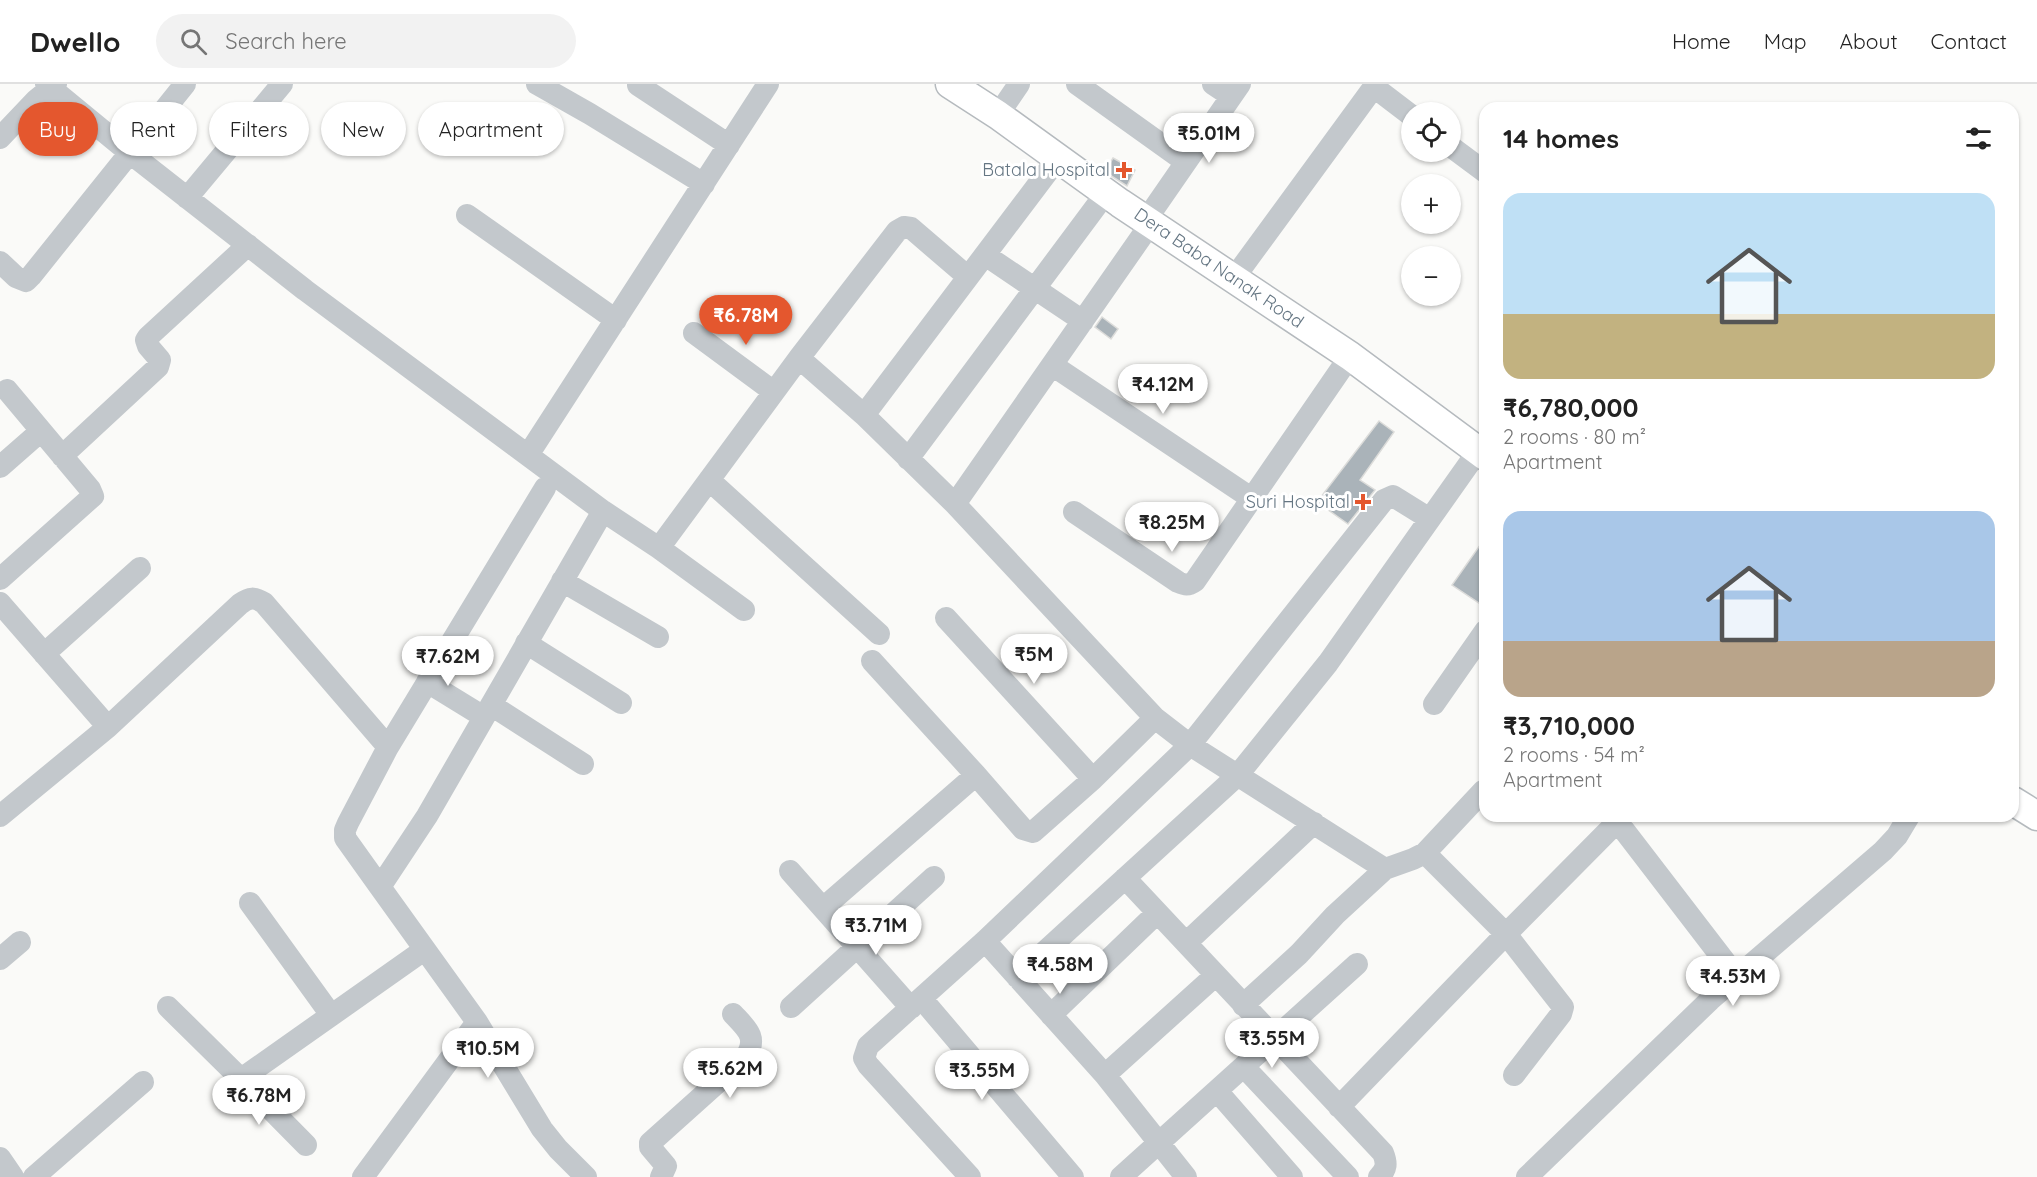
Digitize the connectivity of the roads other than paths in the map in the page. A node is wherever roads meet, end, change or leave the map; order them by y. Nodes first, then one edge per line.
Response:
1 (185, 84) edge
2 (282, 84) edge
3 (537, 84) edge
4 (768, 84) edge
5 (950, 84) edge
6 (1019, 84) edge
7 (1077, 84) edge
8 (638, 85) edge
9 (51, 86) edge
10 (1375, 86) edge
11 (1228, 88) edge
12 (171, 102) edge
13 (1401, 107) edge
14 (998, 115) junction
15 (110, 136) edge
16 (0, 138) edge
17 (729, 145) junction
18 (1461, 154) edge
19 (128, 156) edge
20 (134, 156) edge
21 (1058, 158) junction
22 (1186, 162) junction
23 (1479, 168) edge
24 (704, 184) junction
25 (1106, 192) junction
26 (187, 198) junction
27 (467, 214) dead end
28 (1148, 221) junction
29 (248, 245) junction
30 (985, 255) junction
31 (0, 262) edge
32 (968, 278) junction
33 (1234, 278) junction
34 (1035, 289) junction
35 (616, 320) junction
36 (1083, 321) junction
37 (694, 333) dead end
38 (1350, 356) junction
39 (799, 358) junction
40 (1052, 365) junction
41 (7, 390) dead end
42 (774, 392) junction
43 (864, 415) junction
44 (41, 432) junction
45 (1479, 453) edge
46 (528, 455) junction
47 (62, 456) junction
48 (1479, 457) edge
49 (908, 459) junction
50 (0, 467) edge
51 (709, 480) junction
52 (545, 488) dead end
53 (1251, 498) junction
54 (955, 504) junction
55 (603, 511) junction
56 (1074, 512) dead end
57 (1430, 519) junction
58 (659, 548) junction
59 (140, 568) dead end
60 (0, 579) edge
61 (562, 580) junction
62 (0, 603) edge
63 (744, 610) dead end
64 (946, 618) dead end
65 (879, 634) dead end
66 (658, 637) dead end
67 (1479, 640) edge
68 (526, 643) junction
69 (44, 654) junction
70 (872, 661) dead end
71 (427, 682) junction
72 (621, 703) dead end
73 (1434, 704) dead end
74 (487, 711) junction
75 (1155, 718) junction
76 (108, 727) junction
77 (1190, 745) junction
78 (388, 747) junction
79 (583, 764) dead end
80 (976, 775) junction
81 (1237, 776) junction
82 (1093, 779) junction
83 (1479, 795) edge
84 (2019, 805) edge
85 (0, 816) edge
86 (2037, 816) edge
87 (1617, 822) edge
88 (1622, 822) edge
89 (1906, 822) edge
90 (1314, 823) junction
91 (1425, 853) junction
92 (1385, 868) junction
93 (790, 871) dead end
94 (934, 877) dead end
95 (1125, 878) junction
96 (380, 887) junction
97 (250, 903) dead end
98 (823, 908) junction
99 (1157, 913) junction
100 (1506, 934) junction
101 (985, 941) junction
102 (20, 942) dead end
103 (1186, 943) junction
104 (857, 946) junction
105 (424, 950) junction
106 (0, 958) edge
107 (1357, 964) dead end
108 (1216, 975) junction
109 (1736, 976) junction
110 (1017, 977) junction
111 (917, 1003) junction
112 (1244, 1005) junction
113 (168, 1007) dead end
114 (791, 1007) dead end
115 (733, 1014) dead end
116 (331, 1015) junction
117 (1051, 1015) junction
118 (477, 1022) junction
119 (1276, 1038) junction
120 (1244, 1067) junction
121 (1105, 1075) junction
122 (1514, 1075) dead end
123 (241, 1079) junction
124 (143, 1082) dead end
125 (1218, 1091) junction
126 (1339, 1107) junction
127 (1160, 1144) junction
128 (306, 1145) dead end
129 (0, 1158) edge
130 (367, 1175) edge
131 (966, 1175) edge
132 (13, 1177) edge
133 (34, 1177) edge
134 (586, 1177) edge
135 (661, 1177) edge
136 (1074, 1177) edge
137 (1121, 1177) edge
138 (1186, 1177) edge
139 (1292, 1177) edge
140 (1348, 1177) edge
141 (1379, 1177) edge
142 (1527, 1177) edge

1 - 12 street
2 - 26 street
3 - 24 street
4 - 17 street
5 - 14 main road, Dera Baba Nanak Road
6 - 14 street
7 - 22 street
8 - 17 street
9 - 15 street
9 - 16 street
10 - 13 street
10 - 33 street
11 - 22 street
14 - 21 main road, Dera Baba Nanak Road
17 - 24 street
18 - 23 street
19 - 31 street
20 - 26 street
21 - 25 main road, Dera Baba Nanak Road
21 - 30 street
22 - 28 street
24 - 35 street
25 - 28 main road, Dera Baba Nanak Road
25 - 34 street
26 - 29 street
27 - 35 street
28 - 33 main road, Dera Baba Nanak Road
28 - 36 street
29 - 46 street
29 - 47 street
30 - 32 street
30 - 34 street
32 - 39 street
32 - 43 street
33 - 38 main road, Dera Baba Nanak Road
34 - 36 street
34 - 49 street
35 - 46 street
36 - 40 street
37 - 42 street
38 - 45 main road, Dera Baba Nanak Road
38 - 53 street
39 - 42 street
39 - 43 street
40 - 53 street
40 - 54 street
41 - 44 street
42 - 51 street
43 - 49 street
44 - 47 street
44 - 50 street
46 - 55 street
47 - 60 street
48 - 57 street
49 - 54 street
51 - 58 street
51 - 65 street
52 - 71 street
53 - 56 street
54 - 75 street
55 - 58 street
55 - 61 street
57 - 77 street
57 - 81 street
58 - 63 street
59 - 69 street
61 - 66 street
61 - 68 street
62 - 69 street
64 - 82 street
67 - 73 street
68 - 72 street
68 - 74 street
69 - 76 street
70 - 80 street
71 - 74 street
71 - 78 street
74 - 79 street
74 - 96 street
75 - 77 street
75 - 82 street
76 - 78 street
76 - 85 street
77 - 81 street
77 - 101 street
78 - 96 street
80 - 82 street
80 - 98 street
81 - 90 street
81 - 95 street
83 - 91 street
84 - 86 main road
87 - 100 street
88 - 109 street
89 - 109 street
90 - 92 street
90 - 103 street
91 - 92 street
91 - 100 street
92 - 112 street
93 - 98 street
94 - 104 street
95 - 99 street
95 - 110 street
96 - 105 street
97 - 116 street
98 - 104 street
99 - 103 street
99 - 117 street
100 - 122 street
100 - 126 street
101 - 110 street
101 - 111 street
102 - 106 street
103 - 108 street
104 - 111 street
104 - 114 street
105 - 116 street
105 - 118 street
107 - 119 street
108 - 112 street
108 - 121 street
109 - 142 street
110 - 117 street
111 - 131 street
111 - 136 street
112 - 119 street
113 - 123 street
115 - 135 street
116 - 123 street
117 - 121 street
118 - 130 street
118 - 134 street
119 - 120 street
119 - 126 street
120 - 125 street
120 - 140 street
121 - 127 street
123 - 128 street
124 - 133 street
125 - 127 street
125 - 139 street
126 - 141 street
127 - 137 street
127 - 138 street
129 - 132 street

